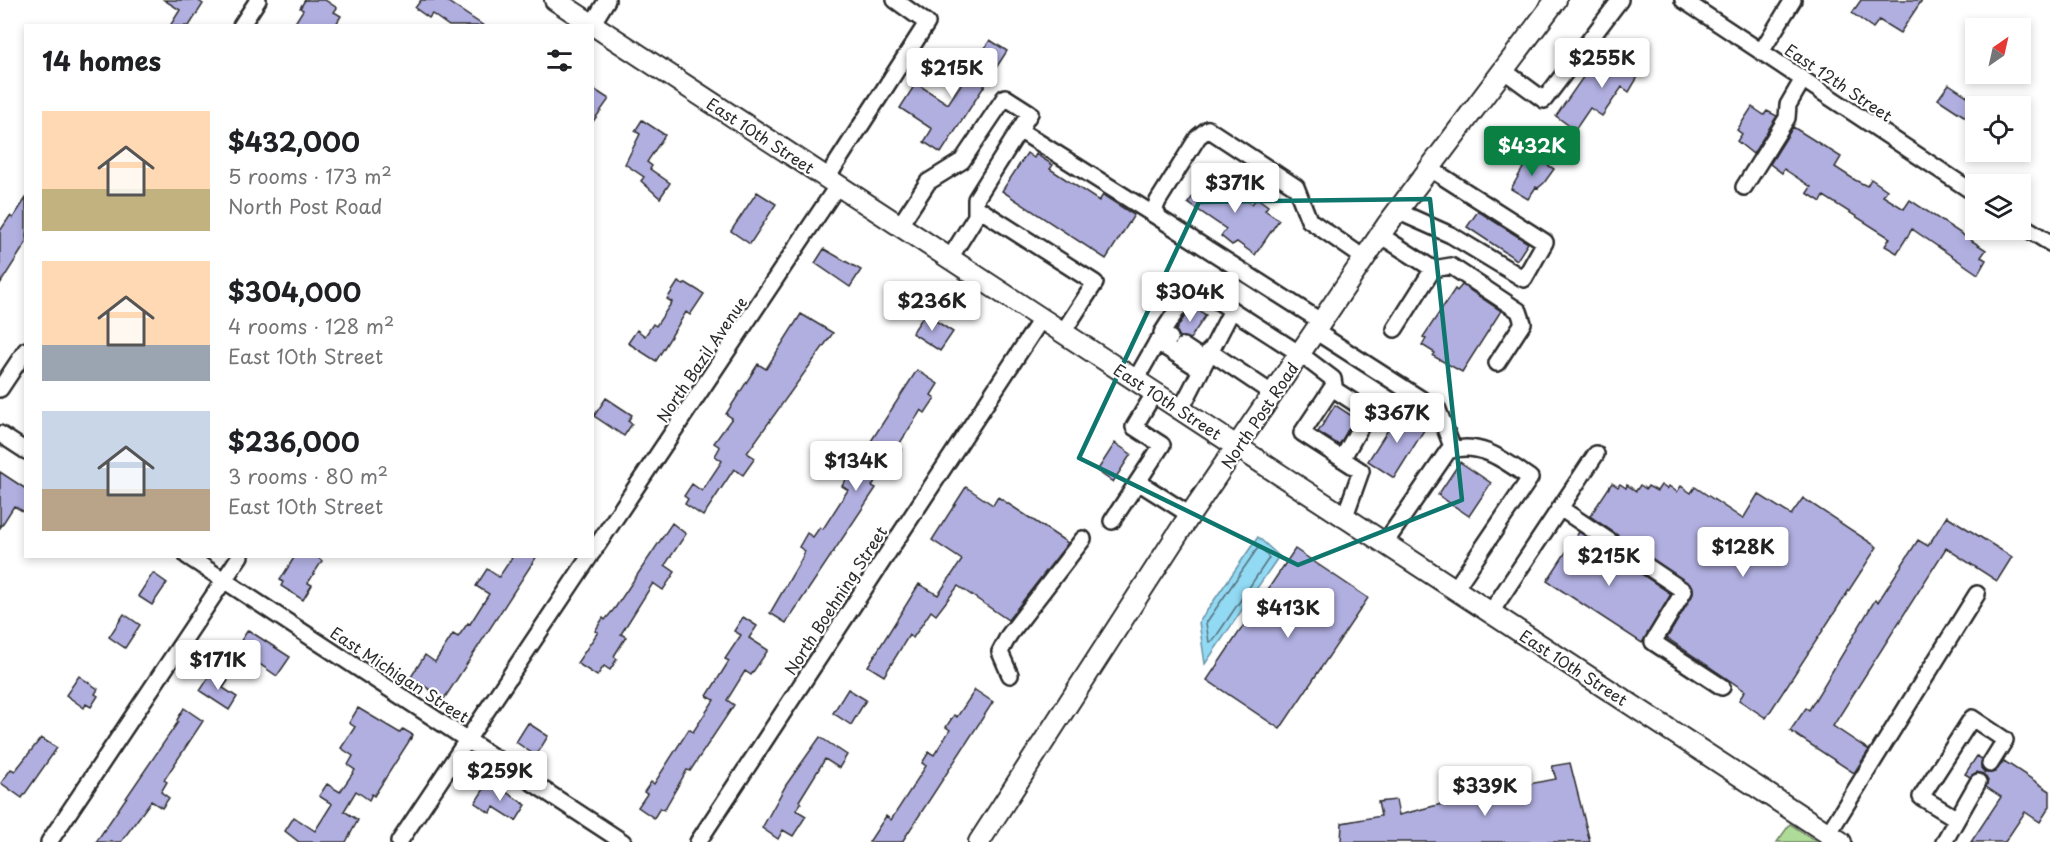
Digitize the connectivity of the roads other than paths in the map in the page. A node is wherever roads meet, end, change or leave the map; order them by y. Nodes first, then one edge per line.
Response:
1 (258, 0) edge
2 (555, 0) edge
3 (607, 0) edge
4 (894, 0) edge
5 (1556, 0) edge
6 (1620, 0) edge
7 (1793, 0) edge
8 (1691, 2) edge
9 (242, 24) edge
10 (590, 24) edge
11 (592, 24) edge
12 (594, 27) edge
13 (1761, 52) junction
14 (1503, 70) junction
15 (1803, 80) junction
16 (1019, 130) junction
17 (1429, 168) junction
18 (833, 182) junction
19 (1744, 187) dead end
20 (1965, 187) edge
21 (976, 207) junction
22 (1397, 212) junction
23 (1159, 218) junction
24 (900, 225) junction
25 (2031, 231) edge
26 (1380, 235) junction
27 (2050, 243) edge
28 (950, 258) junction
29 (1364, 258) junction
30 (1434, 269) junction
31 (1232, 310) junction
32 (1042, 318) junction
33 (1318, 326) junction
34 (1395, 329) dead end
35 (1063, 332) junction
36 (1168, 340) junction
37 (24, 353) edge
38 (1300, 354) junction
39 (1204, 360) junction
40 (1497, 363) dead end
41 (1136, 379) junction
42 (1332, 388) junction
43 (0, 389) edge
44 (1155, 392) junction
45 (1273, 394) junction
46 (1181, 409) junction
47 (0, 434) edge
48 (1238, 446) junction
49 (1452, 449) junction
50 (24, 450) edge
51 (1596, 454) dead end
52 (1342, 459) junction
53 (1138, 482) junction
54 (1560, 508) junction
55 (1190, 515) junction
56 (1345, 516) junction
57 (1112, 521) dead end
58 (1083, 539) dead end
59 (1385, 543) junction
60 (594, 550) edge
61 (190, 558) edge
62 (239, 558) edge
63 (589, 558) edge
64 (224, 580) junction
65 (1455, 589) junction
66 (1977, 594) dead end
67 (1491, 612) junction
68 (1010, 675) dead end
69 (1722, 687) dead end
70 (467, 740) junction
71 (1990, 764) dead end
72 (1978, 782) dead end
73 (1957, 819) junction
74 (1834, 838) edge
75 (49, 842) edge
76 (399, 842) edge
77 (623, 842) edge
78 (698, 842) edge
79 (979, 842) edge
80 (1944, 842) edge

1 - 9 street
2 - 10 main road, East 10th Street
3 - 11 street
4 - 18 street, North Bazil Avenue
5 - 14 main road, North Post Road
6 - 14 street
7 - 13 street
8 - 13 street, East 12th Street
12 - 18 main road, East 10th Street
13 - 15 street, East 12th Street
14 - 17 main road, North Post Road
15 - 19 street
15 - 20 street, East 12th Street
16 - 21 street
16 - 23 street
16 - 24 street
17 - 22 main road, North Post Road
17 - 22 street
18 - 24 main road, East 10th Street
18 - 60 street, North Bazil Avenue
21 - 28 street
21 - 35 street
22 - 26 main road, North Post Road
23 - 29 street
23 - 33 street
24 - 28 main road, East 10th Street
25 - 27 street
26 - 29 main road, North Post Road
26 - 30 street
28 - 32 main road, East 10th Street
29 - 33 main road, North Post Road
30 - 34 street
30 - 40 street
31 - 36 street
31 - 38 street
31 - 39 street
32 - 35 main road, East 10th Street
32 - 78 street, North Boehning Street
33 - 38 main road, North Post Road
33 - 49 street
35 - 41 main road, East 10th Street
36 - 39 street
36 - 39 street
36 - 41 street
37 - 43 street
38 - 42 street
38 - 45 main road, North Post Road
39 - 45 street
39 - 46 street
41 - 44 main road, East 10th Street
42 - 52 street
42 - 52 street
44 - 46 main road, East 10th Street
44 - 53 street
45 - 48 main road, North Post Road
46 - 48 main road, East 10th Street
47 - 50 street
48 - 55 main road, North Post Road
48 - 56 main road, East 10th Street
49 - 59 street
49 - 65 street
51 - 54 street
52 - 56 street
53 - 55 street
53 - 57 street
54 - 67 street
54 - 69 street
55 - 79 main road, North Post Road
56 - 59 main road, East 10th Street
58 - 68 street
59 - 65 main road, East 10th Street
61 - 64 street, East Michigan Street
62 - 64 street
63 - 70 street, North Bazil Avenue
64 - 70 street, East Michigan Street
64 - 75 street
65 - 67 main road, East 10th Street
66 - 74 street
67 - 74 main road, East 10th Street
70 - 76 street, North Bazil Avenue
70 - 77 street, East Michigan Street
71 - 73 street
72 - 73 street
73 - 80 street

